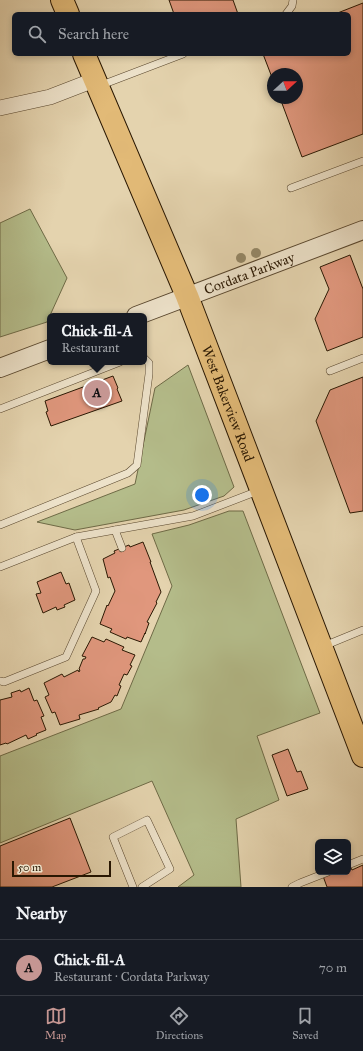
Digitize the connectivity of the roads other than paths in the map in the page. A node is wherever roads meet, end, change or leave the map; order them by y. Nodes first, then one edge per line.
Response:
1 (62, 0) edge
2 (293, 0) edge
3 (67, 12) edge
4 (288, 12) edge
5 (85, 56) edge
6 (177, 56) edge
7 (96, 83) junction
8 (0, 108) edge
9 (363, 161) edge
10 (291, 188) dead end
11 (363, 230) edge
12 (187, 296) junction
13 (144, 313) edge
14 (47, 350) edge
15 (363, 358) edge
16 (147, 362) edge
17 (112, 365) edge
18 (0, 368) edge
19 (330, 371) dead end
20 (0, 409) edge
21 (260, 490) junction
22 (0, 525) edge
23 (115, 530) junction
24 (76, 537) junction
25 (122, 548) dead end
26 (0, 567) edge
27 (363, 630) edge
28 (322, 647) junction
29 (0, 681) edge
30 (363, 756) edge
31 (363, 859) edge
32 (351, 864) edge
33 (320, 875) edge
34 (133, 887) edge
35 (142, 887) edge
36 (292, 887) edge

1 - 3 main road
2 - 4 lane
5 - 7 main road, West Bakerview Road
6 - 7 lane
7 - 8 street
7 - 12 main road, West Bakerview Road
9 - 10 lane
11 - 12 street, Cordata Parkway
12 - 13 street, Cordata Parkway
12 - 21 main road, West Bakerview Road
14 - 18 street
15 - 19 lane
16 - 22 lane
17 - 20 lane
21 - 23 lane
21 - 28 main road, West Bakerview Road
23 - 24 lane
23 - 25 lane
24 - 26 lane
24 - 29 lane
27 - 28 lane
28 - 30 main road, West Bakerview Road
31 - 32 lane
33 - 36 lane
34 - 35 lane

